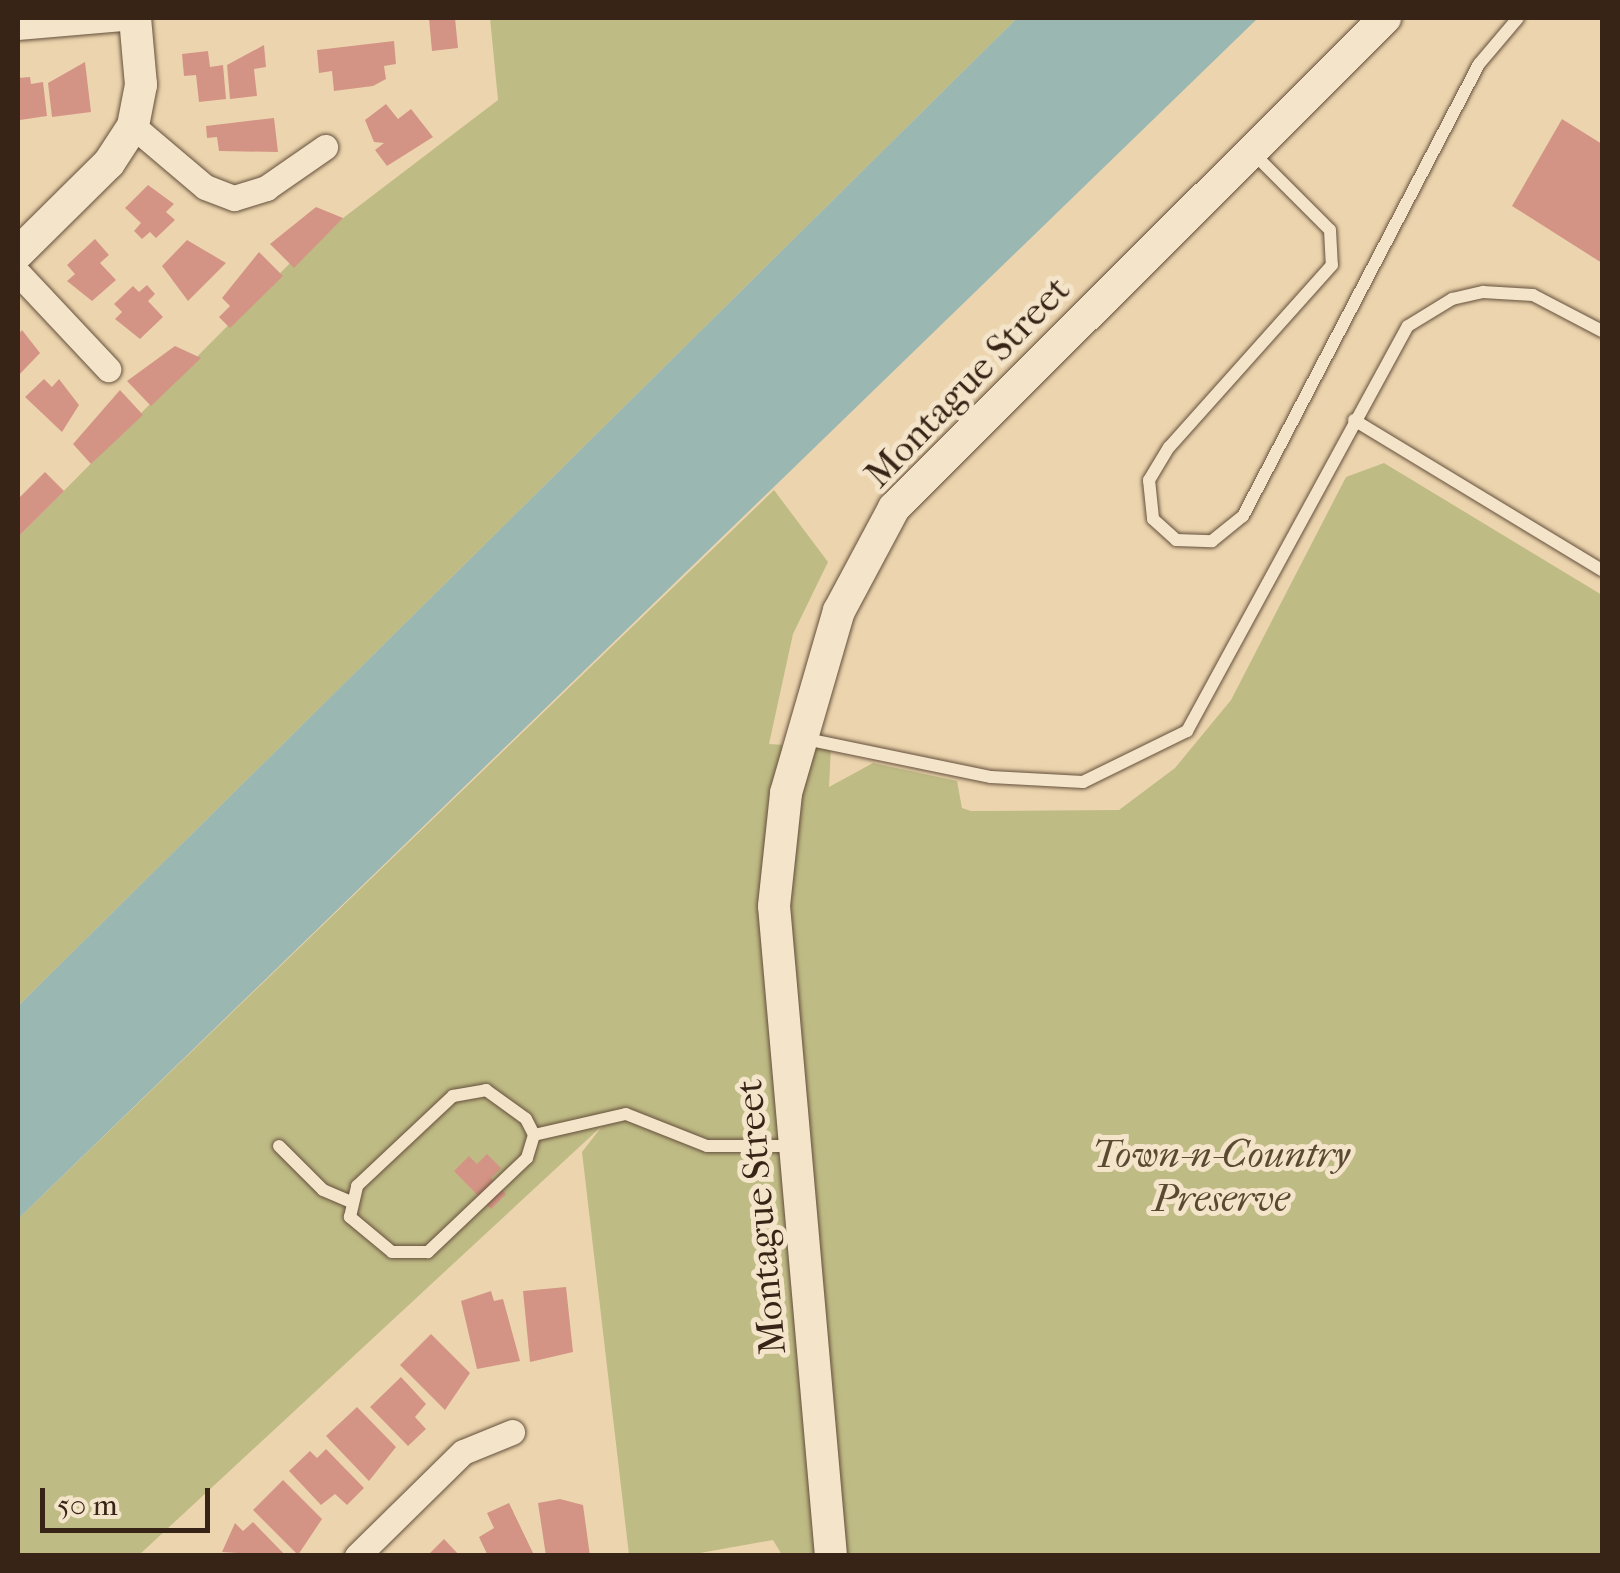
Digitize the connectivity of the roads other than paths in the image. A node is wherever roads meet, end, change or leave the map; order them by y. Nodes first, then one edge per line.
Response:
1 (122, 18) edge
2 (135, 18) edge
3 (1385, 18) edge
4 (1518, 18) edge
5 (18, 28) edge
6 (132, 126) junction
7 (325, 147) dead end
8 (1252, 152) junction
9 (18, 253) edge
10 (18, 272) edge
11 (1602, 331) edge
12 (108, 369) dead end
13 (1354, 420) junction
14 (1602, 570) edge
15 (798, 738) junction
16 (534, 1135) junction
17 (795, 1145) junction
18 (278, 1146) dead end
19 (349, 1201) junction
20 (512, 1432) dead end
21 (357, 1556) edge
22 (831, 1556) edge

1 - 5 street
2 - 6 street
3 - 8 street, Montague Street
4 - 8 lane
6 - 7 street
6 - 9 street
8 - 15 street, Montague Street
10 - 12 street
11 - 13 lane
13 - 14 lane
13 - 15 lane
15 - 17 street, Montague Street
16 - 17 lane
16 - 19 lane
16 - 19 lane
17 - 22 street, Montague Street
18 - 19 lane
20 - 21 street

